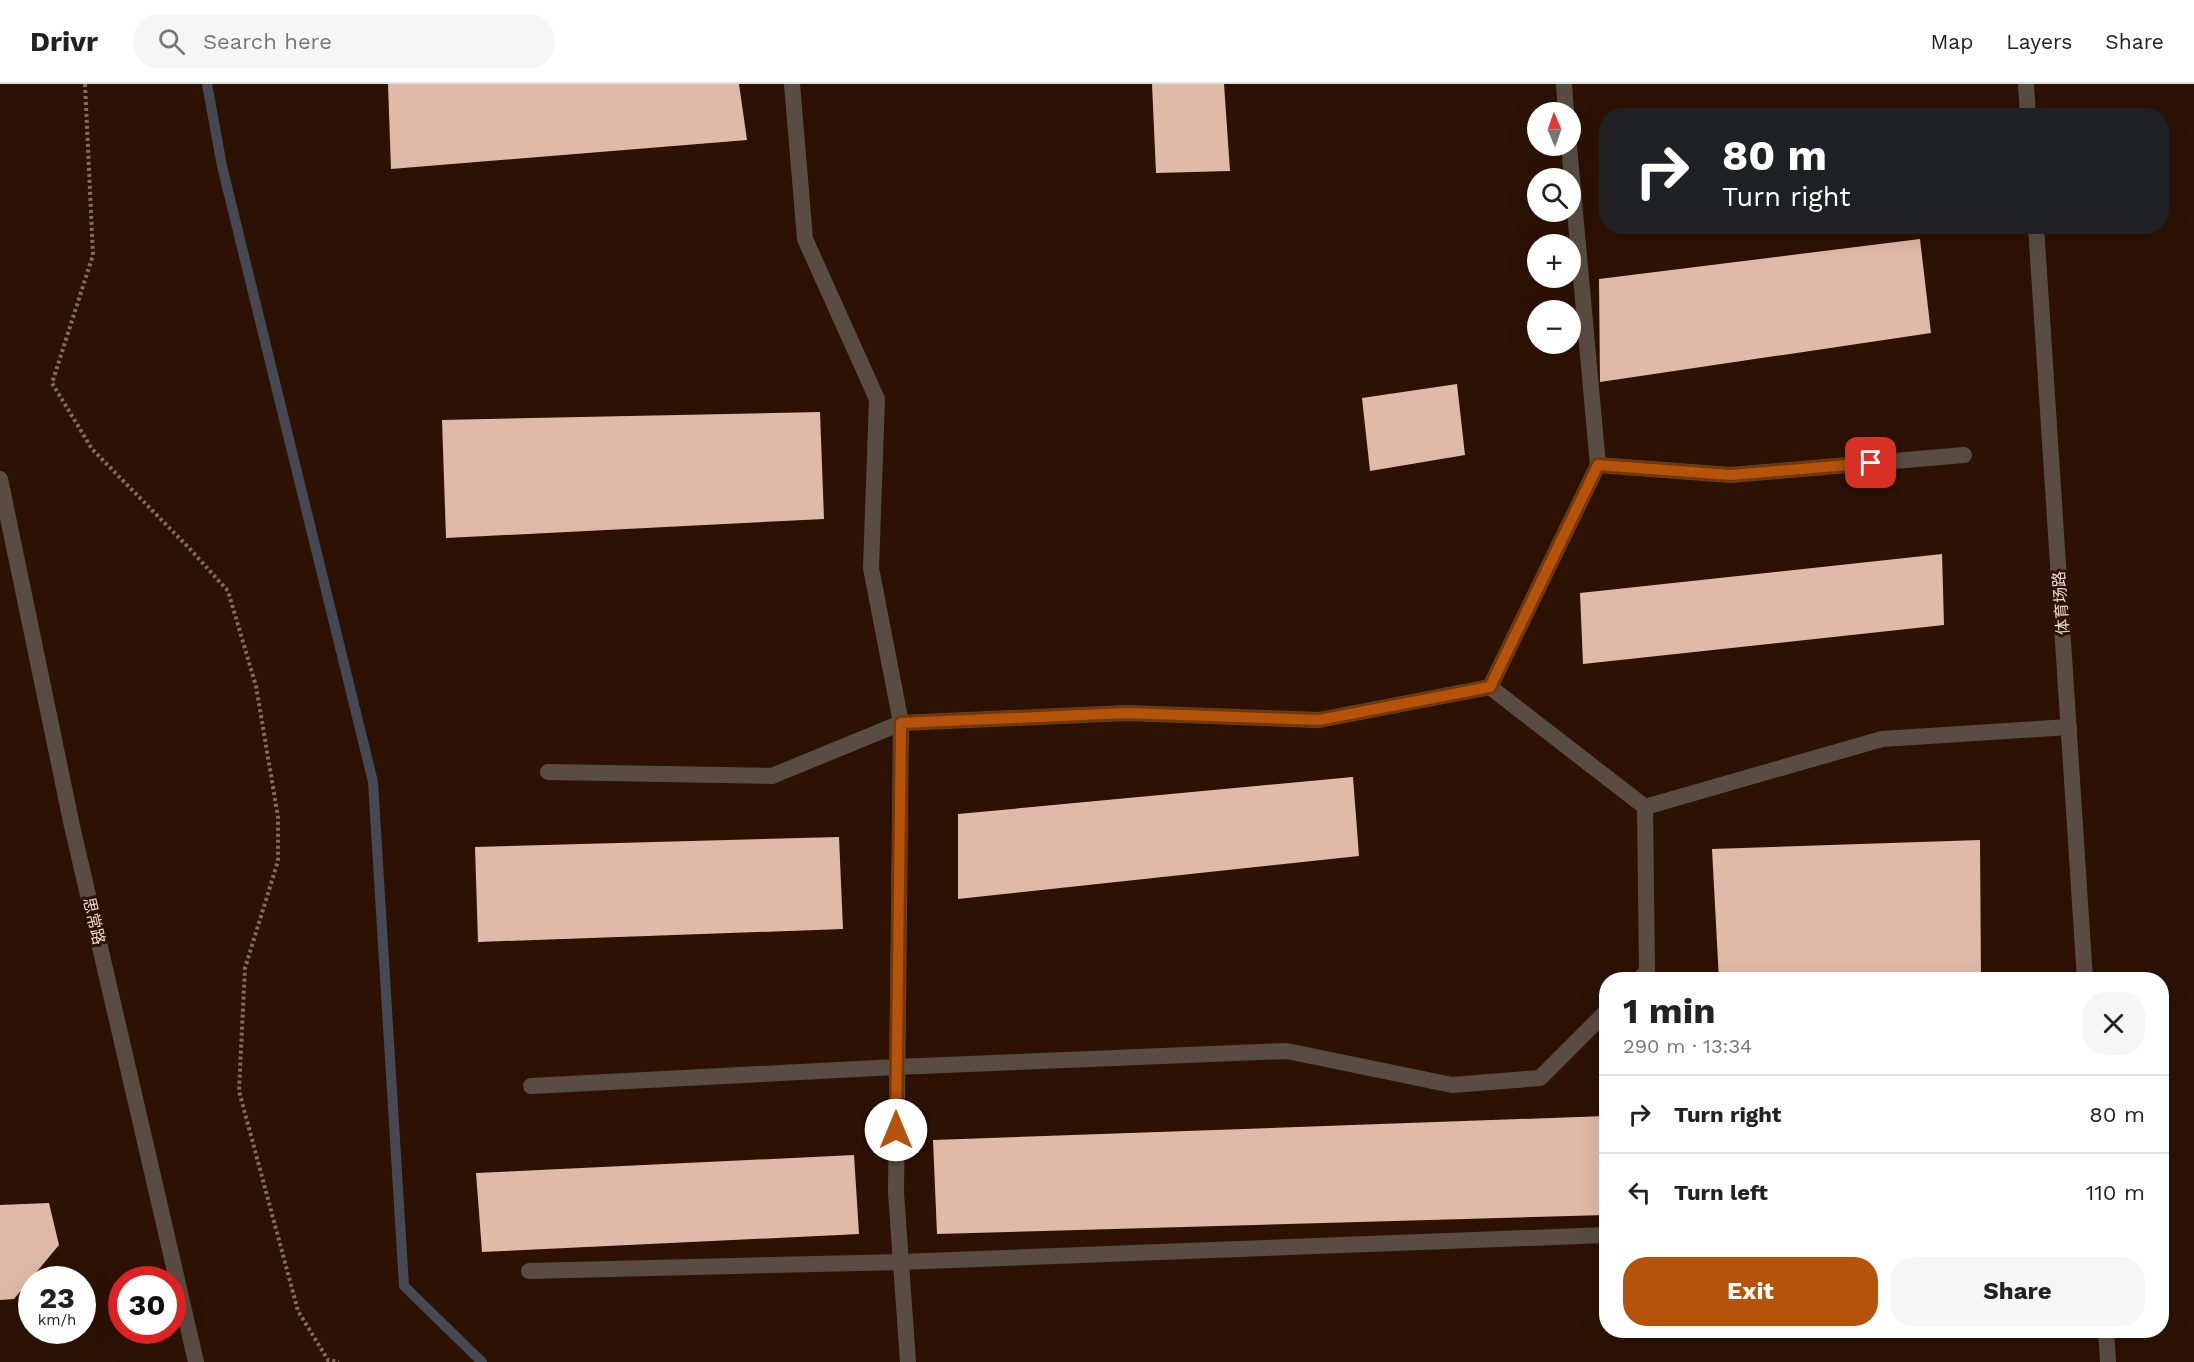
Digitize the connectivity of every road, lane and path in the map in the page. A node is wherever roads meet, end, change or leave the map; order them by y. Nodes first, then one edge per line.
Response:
1 (85, 84) edge
2 (792, 84) edge
3 (1564, 84) edge
4 (2026, 84) edge
5 (1565, 102) edge
6 (2028, 108) edge
7 (1570, 156) edge
8 (2037, 234) edge
9 (1964, 454) dead end
10 (1598, 465) junction
11 (0, 479) edge
12 (1490, 687) junction
13 (901, 723) junction
14 (2069, 727) junction
15 (548, 772) dead end
16 (1645, 807) junction
17 (1647, 972) edge
18 (2084, 972) edge
19 (1599, 1019) edge
20 (896, 1067) junction
21 (531, 1086) dead end
22 (1599, 1235) edge
23 (901, 1262) junction
24 (529, 1271) dead end
25 (2106, 1338) edge
26 (195, 1362) edge
27 (339, 1362) edge
28 (908, 1362) edge
29 (2108, 1362) edge

1 - 27 path
2 - 13 street
3 - 5 street
4 - 6 street
7 - 10 street
8 - 14 street, 体育场路
9 - 10 street
10 - 12 street
11 - 26 street, 思常路
12 - 13 street
12 - 16 street
13 - 15 street
13 - 20 street
14 - 16 street
14 - 18 street, 体育场路
16 - 17 street
19 - 20 street
20 - 21 street
20 - 23 street
22 - 23 street
23 - 24 street
23 - 28 street
25 - 29 street

